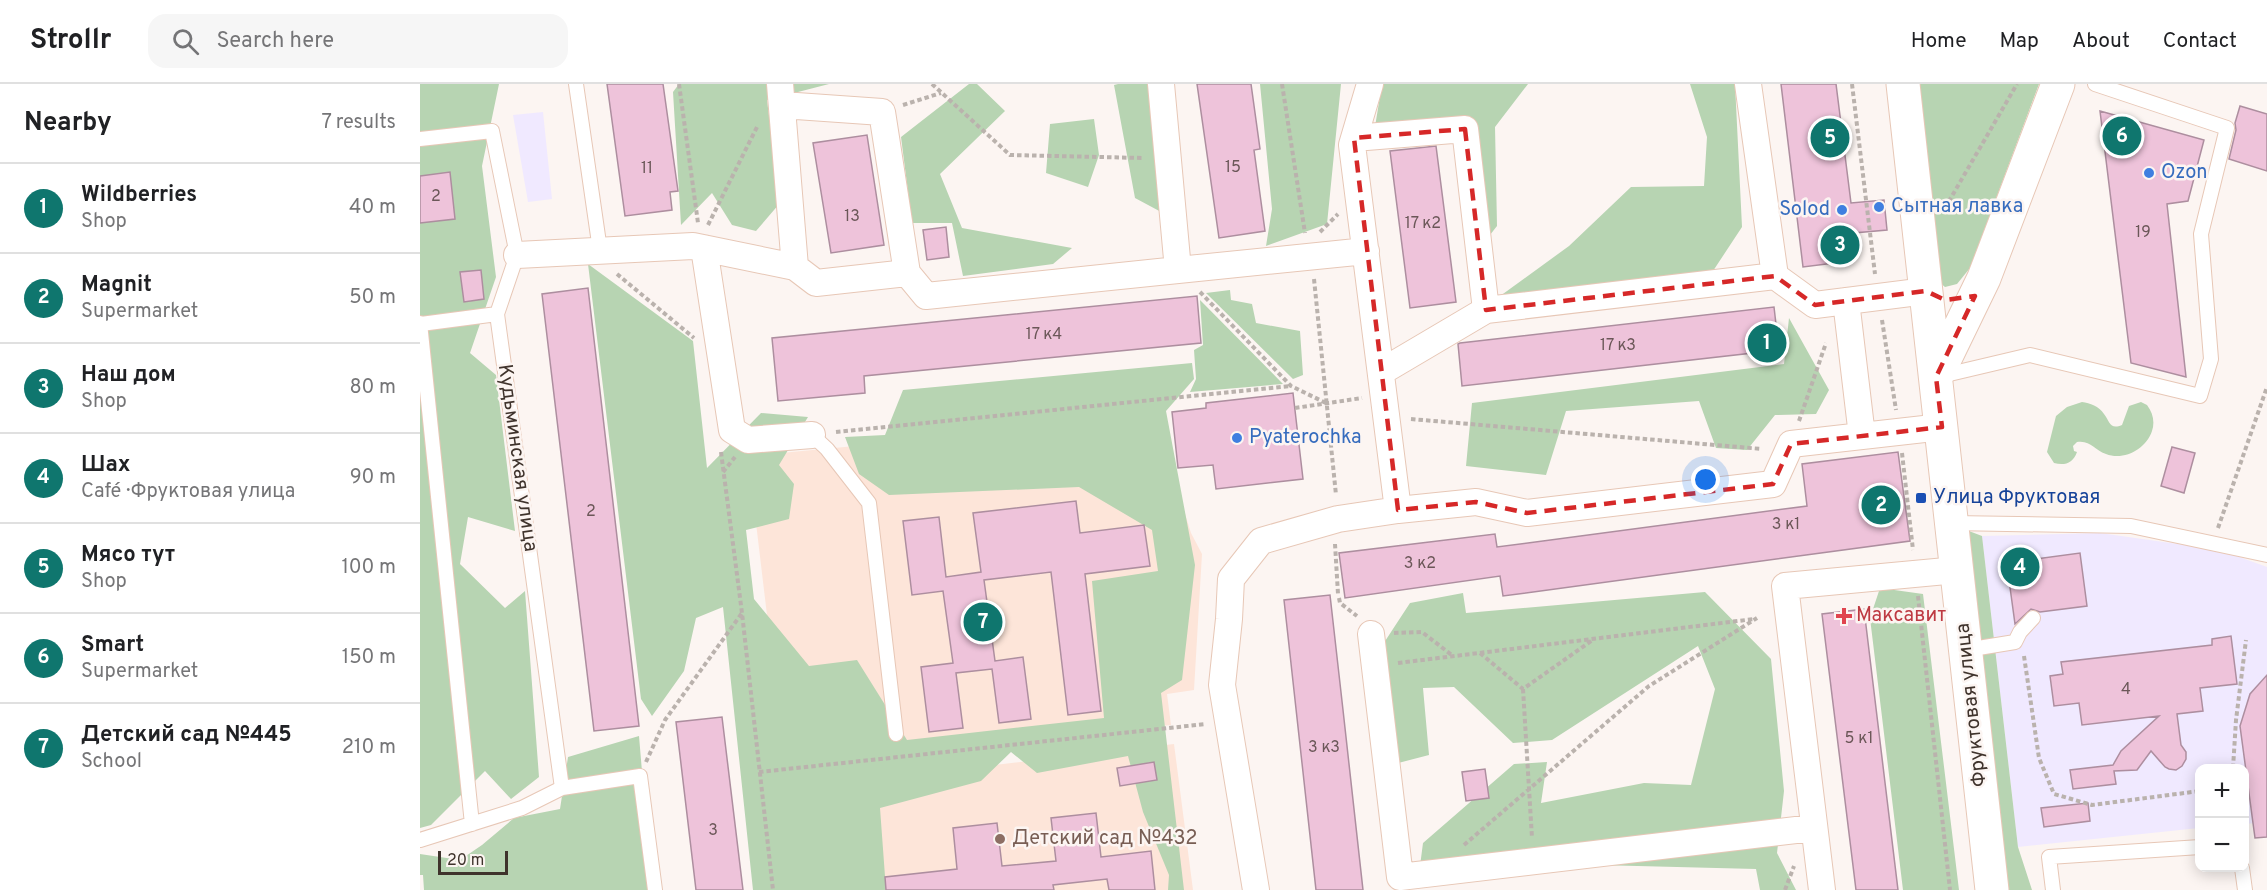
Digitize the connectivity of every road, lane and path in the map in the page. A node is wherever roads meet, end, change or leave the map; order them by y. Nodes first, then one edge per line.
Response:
1 (576, 84) edge
2 (679, 84) edge
3 (932, 84) edge
4 (1161, 84) edge
5 (1282, 84) edge
6 (1370, 84) edge
7 (1748, 84) edge
8 (1852, 84) edge
9 (1903, 84) edge
10 (2017, 84) edge
11 (2058, 84) edge
12 (2095, 84) edge
13 (942, 93) junction
14 (781, 95) edge
15 (882, 112) junction
16 (760, 120) dead end
17 (1354, 138) junction
18 (420, 139) edge
19 (1168, 159) junction
20 (1921, 247) junction
21 (704, 248) junction
22 (594, 250) junction
23 (1366, 251) junction
24 (517, 255) junction
25 (1312, 256) junction
26 (795, 267) junction
27 (1178, 270) junction
28 (907, 273) junction
29 (1774, 276) junction
30 (1926, 291) junction
31 (1975, 296) junction
32 (1878, 297) junction
33 (1843, 302) junction
34 (1486, 310) junction
35 (497, 314) junction
36 (420, 323) edge
37 (698, 341) dead end
38 (1936, 377) junction
39 (1291, 386) junction
40 (2267, 387) edge
41 (1383, 395) junction
42 (1327, 403) junction
43 (1295, 408) dead end
44 (1942, 427) junction
45 (812, 435) junction
46 (1862, 436) junction
47 (1790, 447) junction
48 (720, 449) dead end
49 (1398, 510) junction
50 (1338, 519) junction
51 (1952, 523) junction
52 (2213, 543) junction
53 (2267, 555) edge
54 (1957, 570) junction
55 (1916, 574) junction
56 (1338, 594) dead end
57 (742, 612) junction
58 (2033, 618) dead end
59 (1371, 634) joint
60 (1595, 639) junction
61 (2246, 640) dead end
62 (2015, 642) junction
63 (1966, 650) junction
64 (1480, 653) junction
65 (1454, 656) junction
66 (1375, 666) junction
67 (1523, 689) junction
68 (1228, 721) junction
69 (896, 734) dead end
70 (2233, 764) edge
71 (759, 772) junction
72 (640, 776) junction
73 (562, 788) junction
74 (1530, 789) junction
75 (2195, 792) edge
76 (472, 824) junction
77 (1813, 828) junction
78 (420, 840) edge
79 (2195, 847) edge
80 (1533, 860) junction
81 (1433, 872) junction
82 (2243, 872) edge
83 (655, 890) edge
84 (773, 890) edge
85 (1256, 890) edge
86 (1822, 890) edge
87 (1950, 890) edge
88 (1992, 890) edge
89 (2053, 890) edge
90 (2245, 890) edge

1 - 22 lane
2 - 16 path
3 - 13 path
4 - 19 street
5 - 25 path
6 - 17 street
7 - 29 street
8 - 32 path
9 - 20 street, Фруктовая улица
10 - 20 path
11 - 31 street
12 - 38 lane
13 - 15 path
13 - 19 path
14 - 15 street
14 - 26 street
15 - 28 street
17 - 23 street
17 - 34 street
18 - 24 lane
19 - 27 street
20 - 30 street, Фруктовая улица
21 - 22 street
21 - 26 street
21 - 45 street
22 - 24 street
22 - 37 path
23 - 25 street
23 - 41 street
24 - 35 lane, Кудьминская улица
25 - 27 street
25 - 42 path
26 - 28 street
27 - 28 street
27 - 39 path
29 - 33 street
29 - 34 street
30 - 31 street
30 - 32 street
30 - 38 street, Фруктовая улица
31 - 38 street
32 - 33 street
33 - 46 street
33 - 47 path
34 - 41 street
35 - 36 lane
35 - 73 lane, Кудьминская улица
36 - 76 lane
38 - 44 street, Фруктовая улица
39 - 42 path
39 - 45 path
40 - 52 path
41 - 42 path
41 - 47 path
41 - 49 street
42 - 43 path
42 - 50 path
44 - 46 street
44 - 51 street, Фруктовая улица
45 - 69 lane
46 - 47 street
47 - 49 street
48 - 57 path
49 - 50 street
50 - 56 path
50 - 68 street
51 - 52 lane
51 - 54 street, Фруктовая улица
52 - 53 lane
54 - 55 street
54 - 63 street, Фруктовая улица
55 - 77 street
55 - 87 path
57 - 71 path
57 - 72 path
58 - 62 lane
59 - 65 path
59 - 66 street
60 - 64 path
60 - 67 path
60 - 74 path
61 - 70 path
62 - 63 lane
62 - 75 path
63 - 88 street, Фруктовая улица
64 - 65 path
64 - 67 path
65 - 66 path
66 - 81 street
67 - 74 path
68 - 71 path
68 - 85 street
71 - 84 path
72 - 73 lane
72 - 83 lane
73 - 76 lane
74 - 80 path
74 - 81 path
76 - 78 lane
77 - 80 street
77 - 86 street
79 - 89 lane
80 - 81 street
82 - 90 lane

